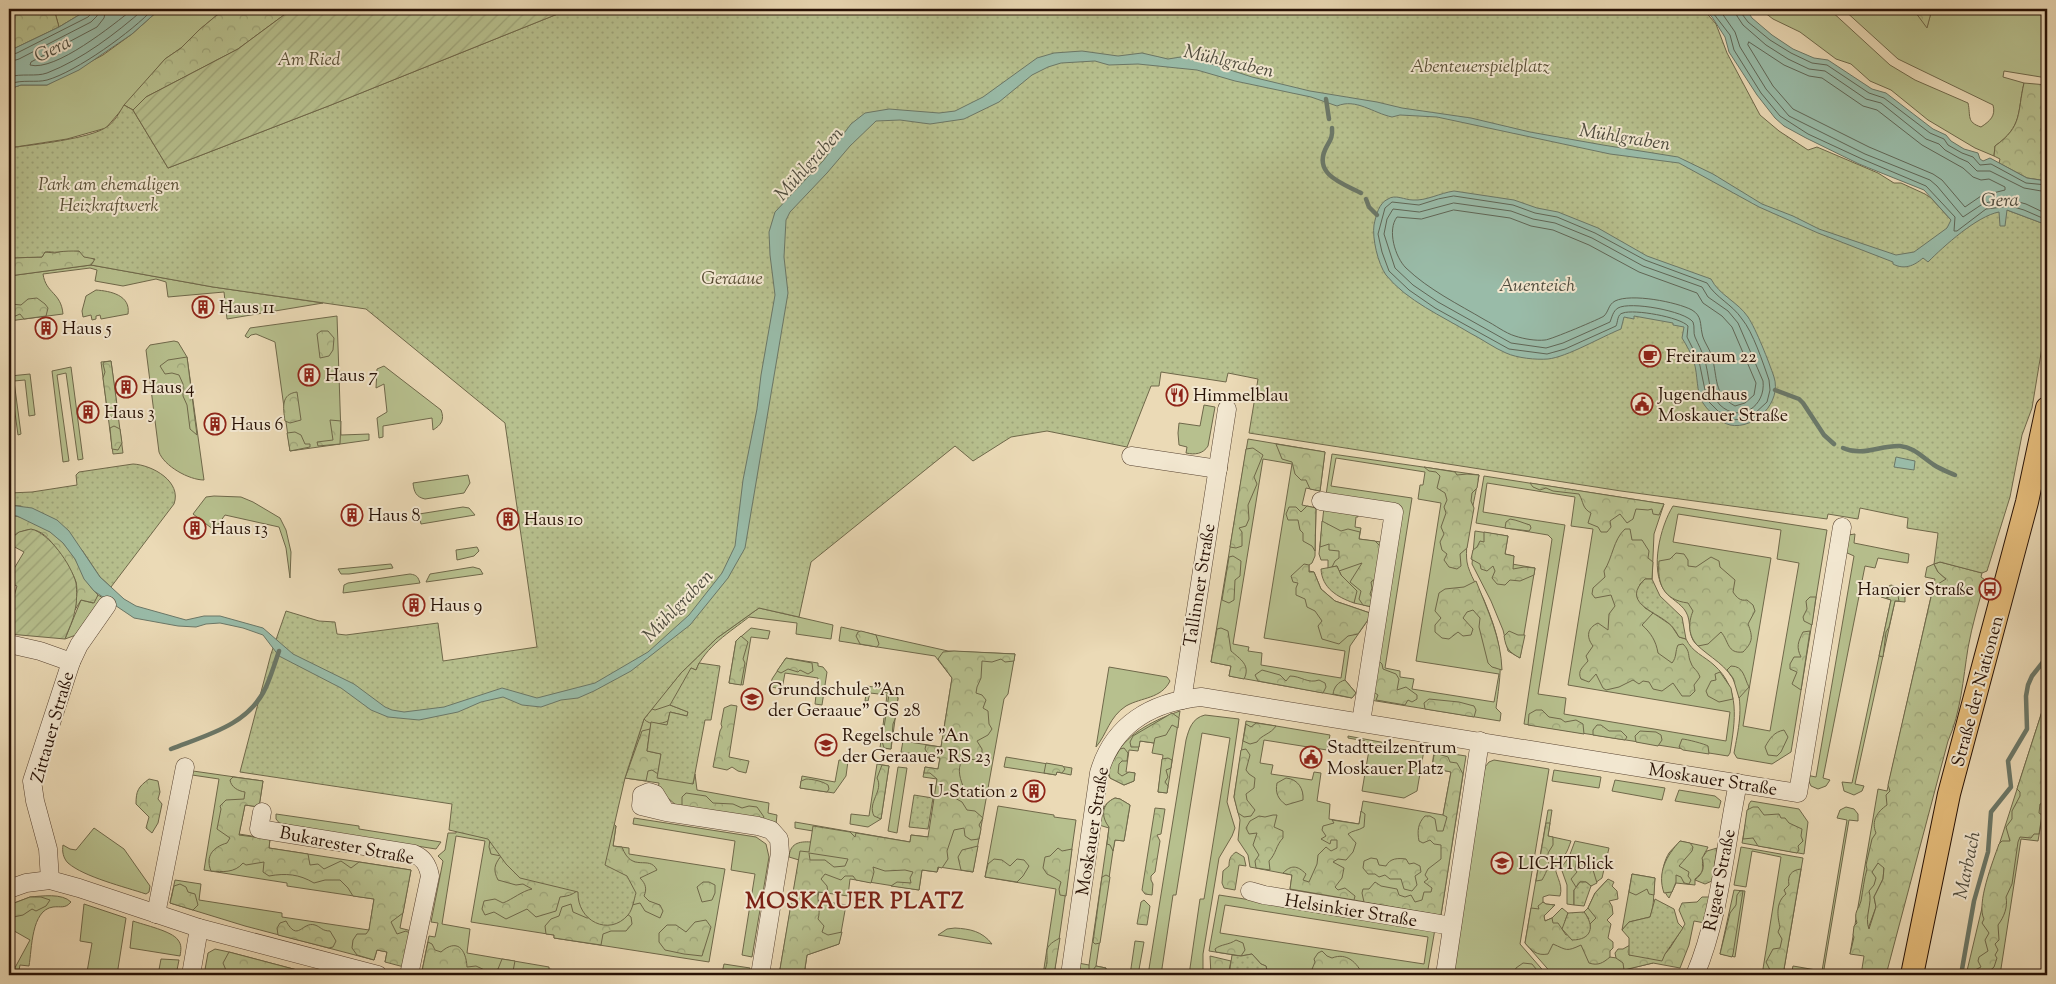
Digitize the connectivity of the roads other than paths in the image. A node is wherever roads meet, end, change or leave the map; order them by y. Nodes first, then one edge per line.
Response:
1 (2047, 408) edge
2 (1227, 409) dead end
3 (1131, 456) dead end
4 (1218, 469) junction
5 (1321, 501) dead end
6 (1842, 527) dead end
7 (107, 605) dead end
8 (9, 644) edge
9 (71, 662) junction
10 (1182, 700) junction
11 (1361, 722) junction
12 (1480, 741) junction
13 (185, 767) dead end
14 (1738, 783) junction
15 (262, 812) dead end
16 (666, 812) dead end
17 (50, 880) junction
18 (9, 888) edge
19 (1250, 891) dead end
20 (156, 914) junction
21 (1452, 926) junction
22 (199, 928) junction
23 (191, 975) edge
24 (378, 975) edge
25 (409, 975) edge
26 (760, 975) edge
27 (1070, 975) edge
28 (1444, 975) edge
29 (1696, 975) edge
30 (1912, 975) edge

1 - 30 main road, Straße der Nationen
2 - 4 street, Tallinner Straße
3 - 4 street
4 - 10 street, Tallinner Straße
5 - 11 street
6 - 14 street, Moskauer Straße
7 - 9 street, Zittauer Straße
8 - 9 street, Zittauer Straße
9 - 17 street, Zittauer Straße
10 - 11 street, Moskauer Straße
10 - 27 street, Moskauer Straße
11 - 12 street, Moskauer Straße
12 - 14 street, Moskauer Straße
12 - 21 street
13 - 20 street
14 - 29 street, Rigaer Straße
15 - 25 street, Bukarester Straße
16 - 26 street
17 - 18 street
17 - 20 street
19 - 21 street, Helsinkier Straße
20 - 22 street
21 - 28 street
22 - 23 street
22 - 24 street

